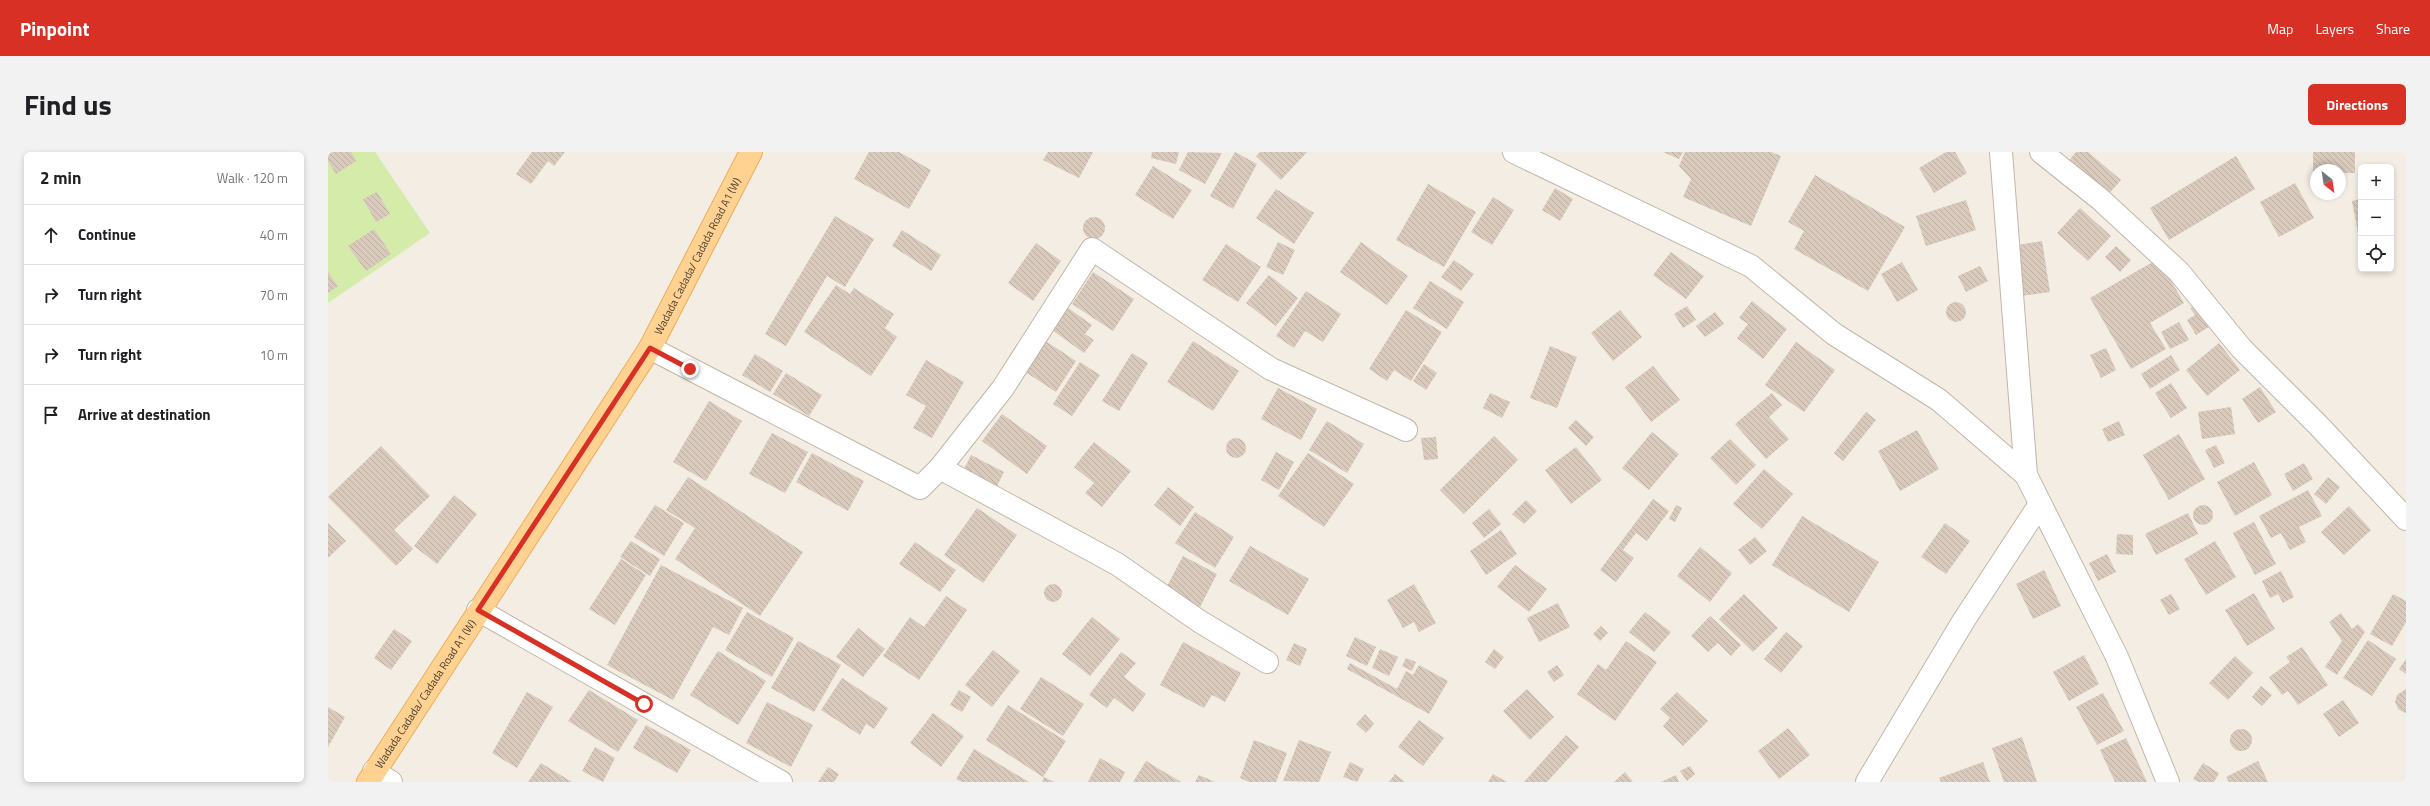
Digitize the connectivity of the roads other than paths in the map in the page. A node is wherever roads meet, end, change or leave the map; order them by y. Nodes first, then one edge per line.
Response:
1 (751, 152) edge
2 (1514, 152) edge
3 (2001, 152) edge
4 (2041, 152) edge
5 (650, 348) junction
6 (1406, 430) dead end
7 (940, 468) junction
8 (2026, 475) junction
9 (2040, 504) junction
10 (2406, 519) edge
11 (478, 610) junction
12 (1267, 662) dead end
13 (378, 778) edge
14 (782, 782) edge
15 (1867, 782) edge
16 (2168, 782) edge

1 - 5 main road, Wadada Cadada/ Cadada Road A1 (W)
2 - 8 street
3 - 8 street
4 - 10 street
5 - 7 street
5 - 11 main road, Wadada Cadada/ Cadada Road A1 (W)
6 - 7 street
7 - 12 street
8 - 9 street
9 - 15 street
9 - 16 street
11 - 13 main road, Wadada Cadada/ Cadada Road A1 (W)
11 - 14 street

